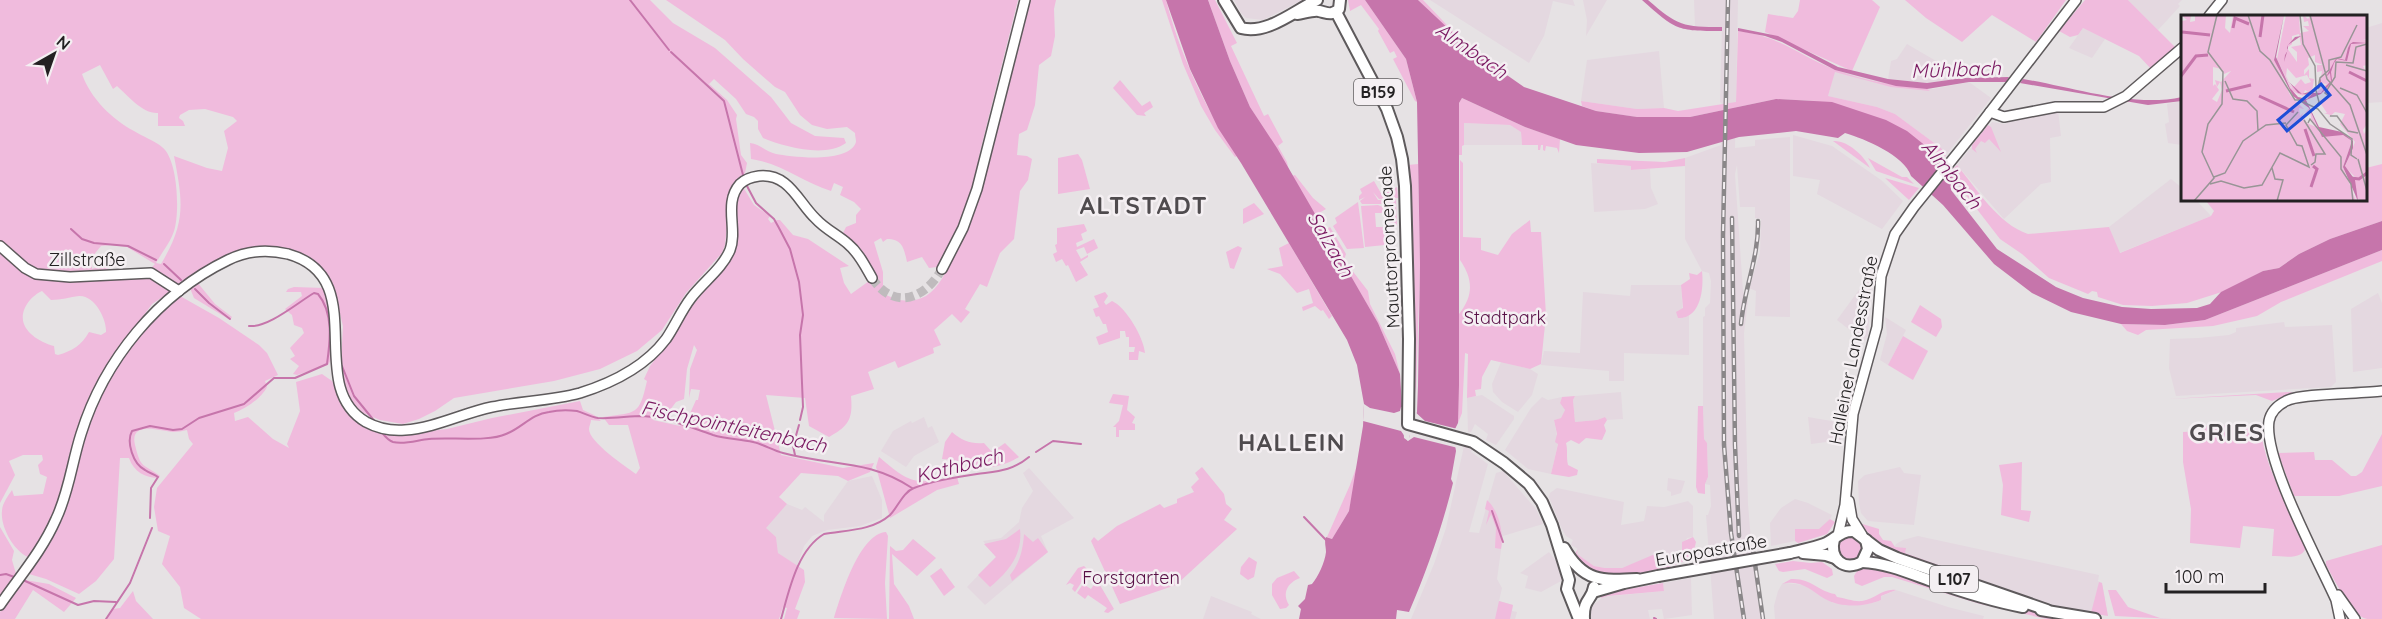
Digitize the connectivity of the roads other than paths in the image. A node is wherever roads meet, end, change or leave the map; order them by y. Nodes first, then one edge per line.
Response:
1 (1025, 0) edge
2 (1224, 0) edge
3 (1340, 0) edge
4 (2076, 0) edge
5 (2222, 0) edge
6 (1319, 4) edge
7 (1336, 12) junction
8 (2210, 15) edge
9 (2181, 49) edge
10 (1990, 112) junction
11 (0, 246) edge
12 (942, 269) tunnel mouth
13 (872, 278) tunnel mouth
14 (179, 291) junction
15 (2382, 391) edge
16 (1848, 480) junction
17 (1553, 527) junction
18 (1836, 537) junction
19 (1864, 538) junction
20 (1790, 553) junction
21 (1835, 558) junction
22 (1862, 562) junction
23 (2320, 565) junction
24 (1586, 574) junction
25 (1569, 579) junction
26 (1637, 579) junction
27 (1590, 596) junction
28 (1571, 597) junction
29 (0, 605) edge
30 (2047, 610) junction
31 (1582, 619) edge
32 (2095, 619) edge
33 (2340, 619) edge
34 (2355, 619) edge

1 - 12 main road
2 - 6 main road
3 - 7 main road
4 - 10 main road, Halleiner Landesstraße
5 - 8 main road
6 - 7 main road
7 - 17 main road, Mauttorpromenade / B159
9 - 10 main road
10 - 16 main road, Halleiner Landesstraße
11 - 14 main road, Zillstraße
13 - 14 main road
14 - 29 main road
15 - 23 main road
16 - 18 main road, Halleiner Landesstraße
16 - 19 main road, Halleiner Landesstraße
17 - 24 main road, B159
17 - 25 main road, B159
18 - 19 main road, Europastraße
18 - 20 main road, Europastraße
18 - 21 main road
19 - 22 main road
19 - 30 main road, Europastraße / L107
20 - 21 main road, Europastraße
20 - 26 main road, Europastraße, bridge
21 - 22 main road, Europastraße
22 - 30 main road, Europastraße / L107
23 - 33 main road
23 - 34 main road
24 - 25 main road
24 - 26 main road, Europastraße
24 - 27 main road, B159
25 - 28 main road, B159
26 - 27 main road, Europastraße
27 - 28 main road
27 - 31 main road, B159
28 - 31 main road, B159
30 - 32 main road, Europastraße / L107

